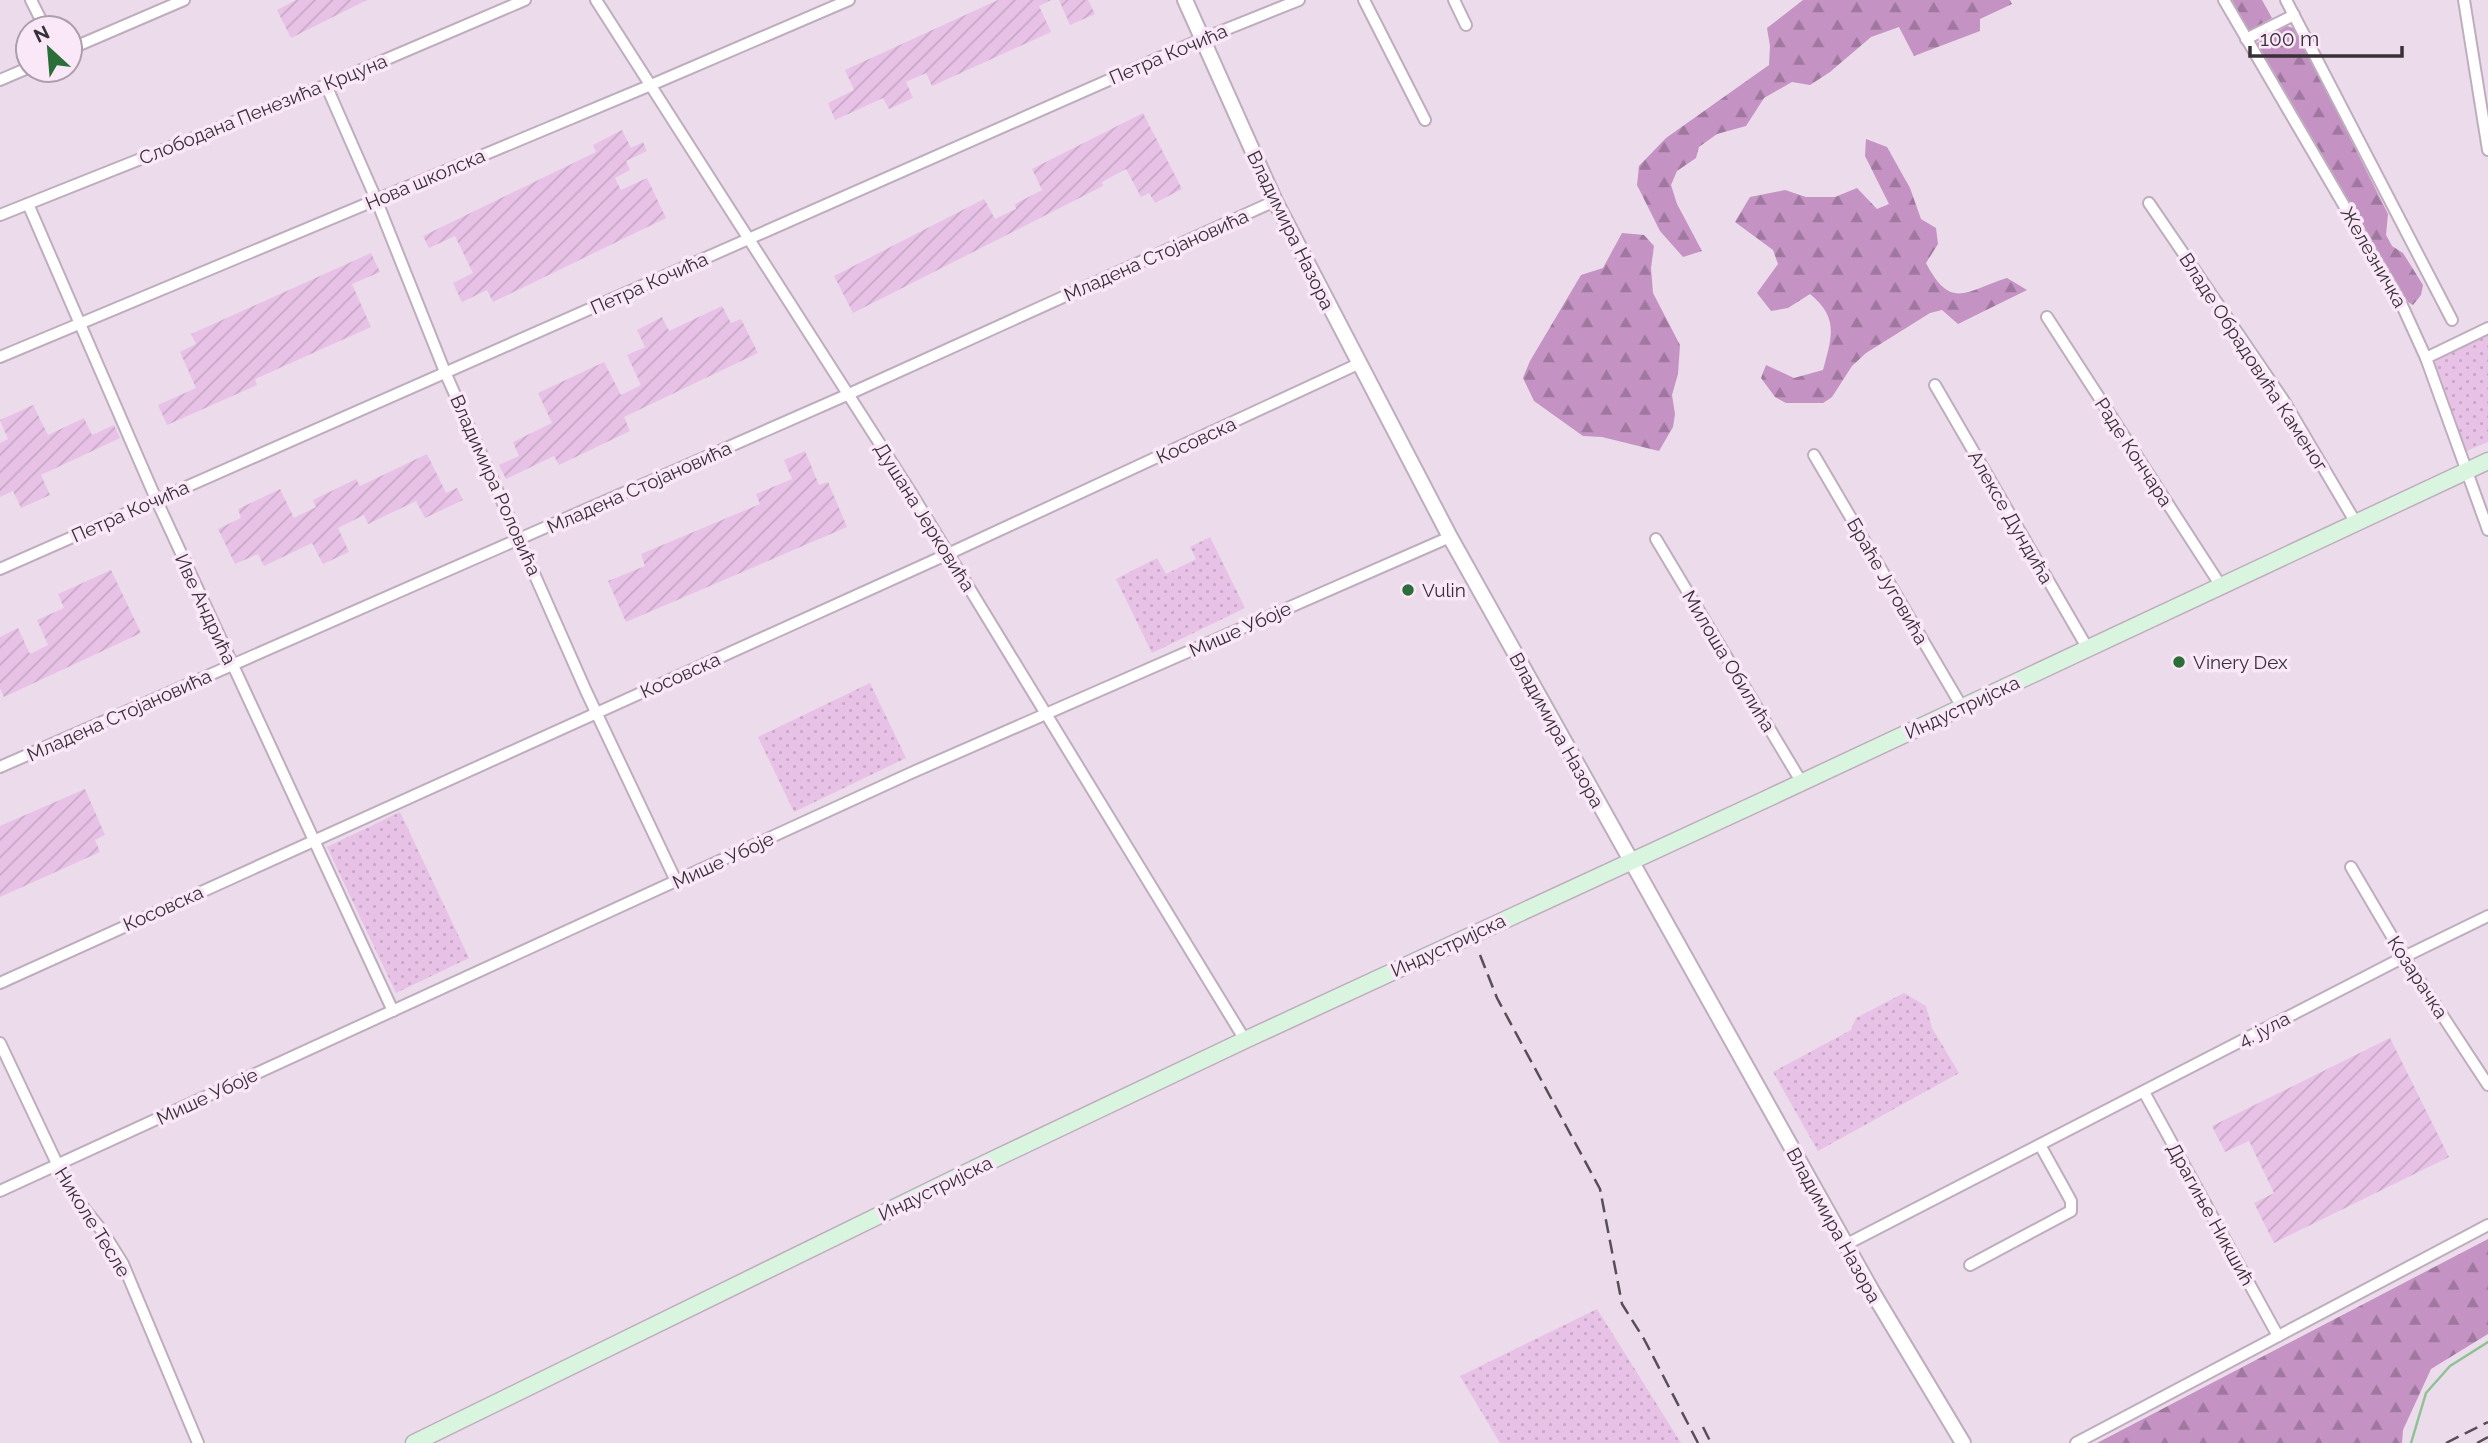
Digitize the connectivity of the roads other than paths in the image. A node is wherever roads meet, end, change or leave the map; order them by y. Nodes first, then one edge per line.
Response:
1 (184, 0) edge
2 (525, 0) edge
3 (596, 0) edge
4 (849, 0) edge
5 (1185, 0) edge
6 (1299, 0) edge
7 (1364, 0) edge
8 (1454, 0) edge
9 (2224, 0) edge
10 (2286, 0) edge
11 (2465, 0) edge
12 (2294, 15) junction
13 (1466, 25) dead end
14 (1202, 39) junction
15 (2246, 39) junction
16 (84, 43) edge
17 (326, 85) junction
18 (651, 85) junction
19 (1426, 120) dead end
20 (2488, 150) edge
21 (376, 199) junction
22 (1275, 201) junction
23 (2149, 203) dead end
24 (28, 204) junction
25 (0, 215) edge
26 (750, 239) junction
27 (2047, 317) dead end
28 (2452, 320) dead end
29 (79, 323) junction
30 (2488, 328) edge
31 (0, 356) edge
32 (2426, 358) junction
33 (1358, 364) junction
34 (445, 372) junction
35 (1935, 385) dead end
36 (849, 394) junction
37 (1814, 455) dead end
38 (2488, 461) edge
39 (2467, 471) junction
40 (156, 499) junction
41 (2356, 523) junction
42 (2488, 530) edge
43 (1450, 537) junction
44 (520, 539) junction
45 (1656, 539) dead end
46 (948, 554) junction
47 (0, 569) edge
48 (2221, 586) junction
49 (2088, 649) junction
50 (232, 665) junction
51 (1962, 707) junction
52 (596, 712) junction
53 (1045, 714) junction
54 (0, 767) edge
55 (1801, 783) junction
56 (312, 841) junction
57 (1630, 862) junction
58 (2351, 867) dead end
59 (676, 881) junction
60 (2488, 916) edge
61 (2404, 957) junction
62 (0, 983) edge
63 (393, 1011) junction
64 (1245, 1040) junction
65 (0, 1042) edge
66 (2488, 1085) edge
67 (2144, 1092) junction
68 (2040, 1145) junction
69 (57, 1165) junction
70 (0, 1191) edge
71 (2488, 1225) edge
72 (1845, 1245) junction
73 (1970, 1265) dead end
74 (2278, 1336) junction
75 (198, 1443) edge
76 (414, 1443) edge
77 (1963, 1443) edge
78 (2076, 1443) edge

1 - 16 street
2 - 17 street, Слободана Пенезића Крцуна
3 - 18 street, Душана Јерковића
4 - 18 street, Нова школска
5 - 14 street, Владимира Назора
6 - 14 street, Петра Кочића
7 - 19 street
8 - 13 street
9 - 15 street, Железничка
10 - 12 street, Железничка
11 - 20 street
12 - 15 street
12 - 28 street, Железничка
14 - 22 street, Владимира Назора
14 - 26 street, Петра Кочића
15 - 32 street, Железничка
17 - 21 street, Владимира Роловића
17 - 24 street, Слободана Пенезића Крцуна
18 - 21 street, Нова школска
18 - 26 street, Душана Јерковића
21 - 29 street, Нова школска
21 - 34 street, Владимира Роловића
22 - 33 street, Владимира Назора
22 - 36 street, Младена Стојановића
23 - 41 street, Владе Обрадовића Каменог
24 - 25 street, Слободана Пенезића Крцуна
24 - 29 street, Иве Андрића
26 - 34 street, Петра Кочића
26 - 36 street, Душана Јерковића
27 - 48 street, Раде Кончара
29 - 31 street, Нова школска
29 - 40 street, Иве Андрића
30 - 32 street
32 - 39 street, Железничка
33 - 43 street, Владимира Назора
33 - 46 street, Косовска
34 - 40 street, Петра Кочића
34 - 44 street, Владимира Роловића
35 - 49 street, Алексе Дундића
36 - 44 street, Младена Стојановића
36 - 46 street, Душана Јерковића
37 - 51 street, Браће Југовића
38 - 39 main road, Индустријска
39 - 41 main road, Индустријска
39 - 42 street, Железничка
40 - 47 street, Петра Кочића
40 - 50 street, Иве Андрића
41 - 48 main road, Индустријска
43 - 53 street, Мише Убоје
43 - 57 street, Владимира Назора
44 - 50 street, Младена Стојановића
44 - 52 street, Владимира Роловића
45 - 55 street, Милоша Обилића
46 - 52 street, Косовска
46 - 53 street, Душана Јерковића
48 - 49 main road, Индустријска
49 - 51 main road, Индустријска
50 - 54 street, Младена Стојановића
50 - 56 street, Иве Андрића
51 - 55 main road, Индустријска
52 - 56 street, Косовска
52 - 59 street, Владимира Роловића
53 - 59 street, Мише Убоје
53 - 64 street, Душана Јерковића
55 - 57 main road, Индустријска
56 - 62 street, Косовска
56 - 63 street, Иве Андрића
57 - 64 main road, Индустријска
57 - 72 street, Владимира Назора
58 - 61 street, Козарачка
59 - 63 street, Мише Убоје
60 - 61 street, 4. јула
61 - 66 street, Козарачка
61 - 67 street, 4. јула
63 - 69 street, Мише Убоје
64 - 76 main road, Индустријска
65 - 69 street, Николе Тесле
67 - 68 street, 4. јула
67 - 74 street, Драгиње Никшић
68 - 72 street, 4. јула
68 - 73 street
69 - 70 street, Мише Убоје
69 - 75 street, Николе Тесле
71 - 74 street
72 - 77 street, Владимира Назора
74 - 78 street

